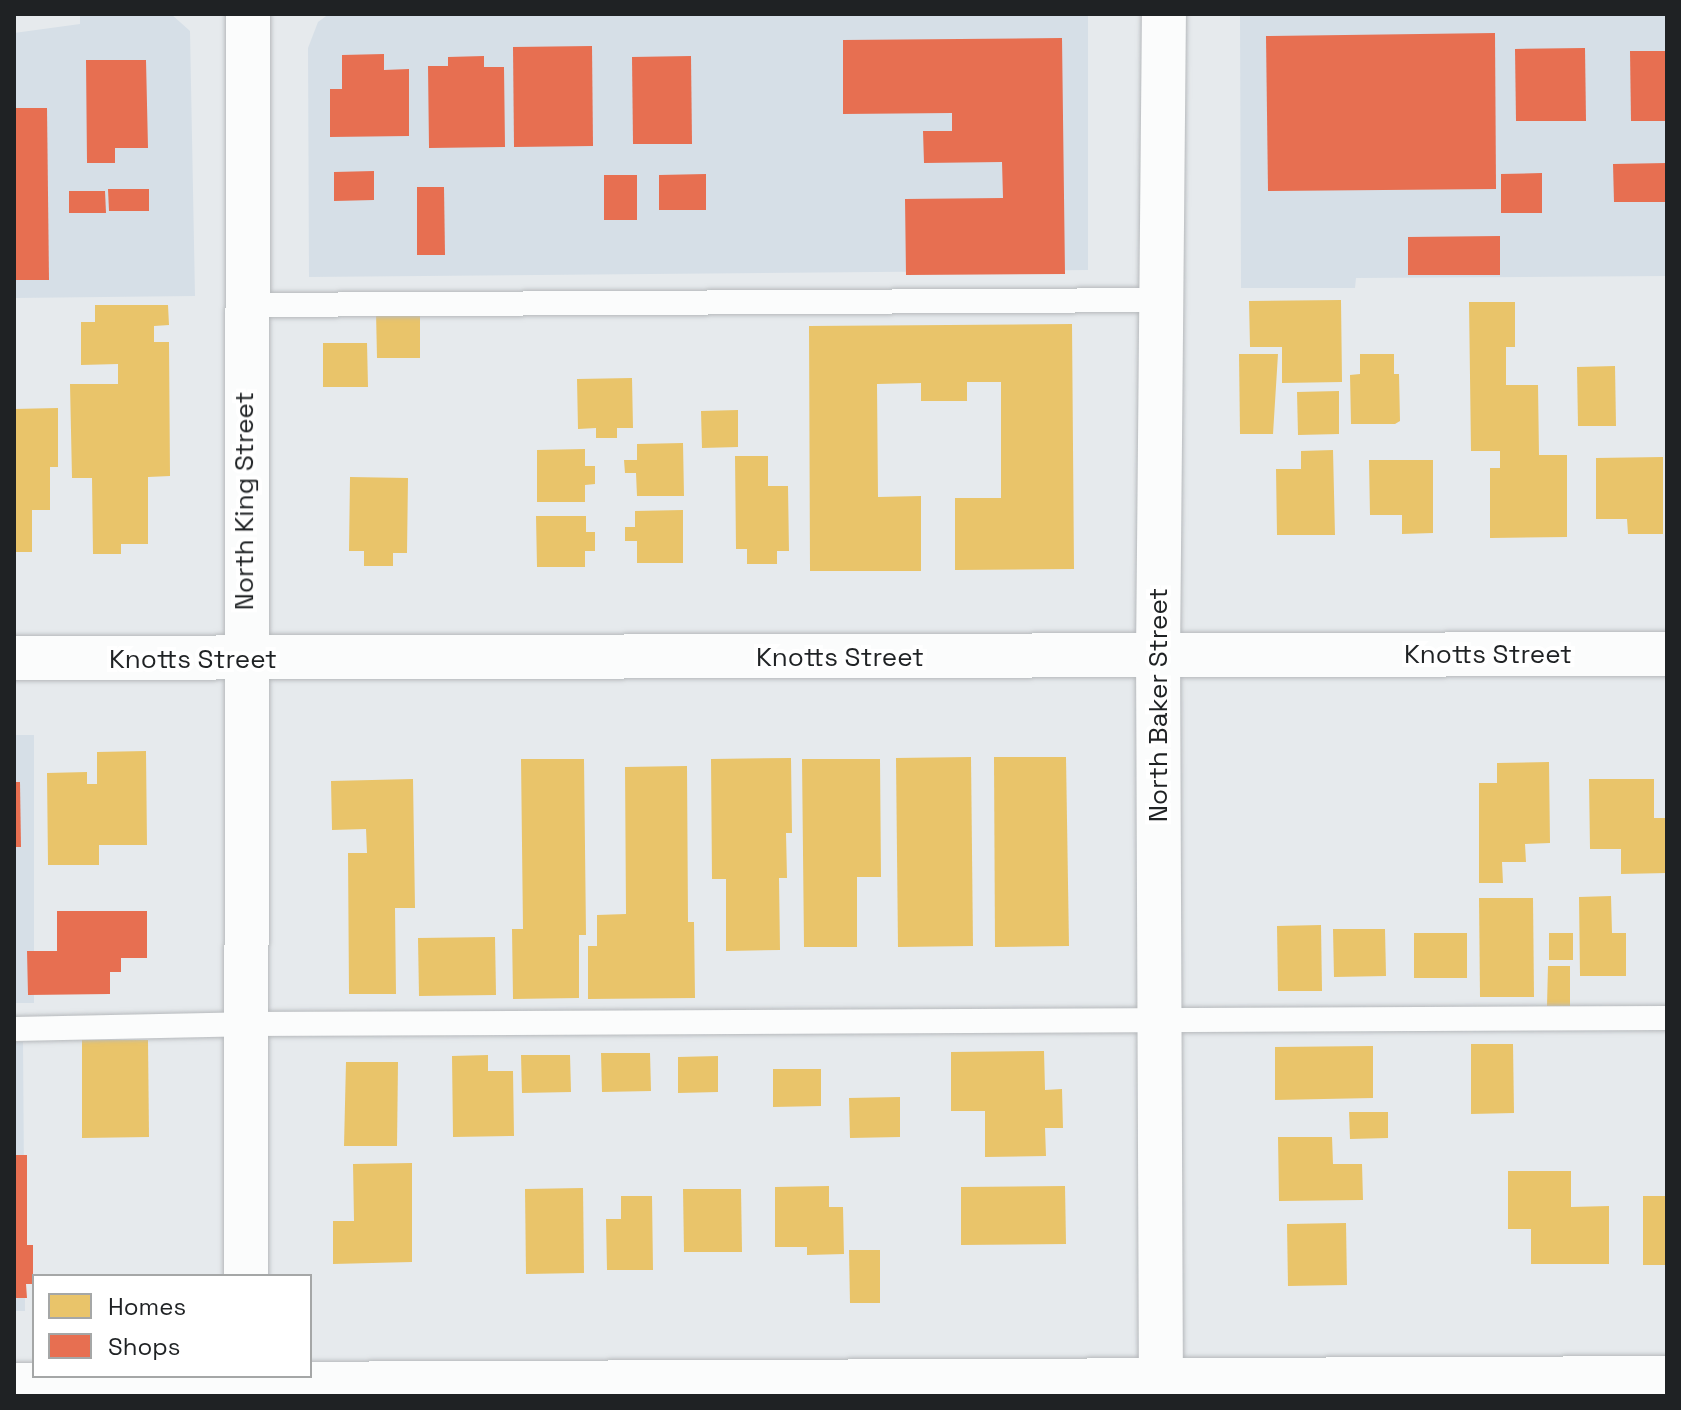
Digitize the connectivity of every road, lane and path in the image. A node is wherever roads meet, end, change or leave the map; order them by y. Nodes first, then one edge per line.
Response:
1 (248, 14) edge
2 (1164, 14) edge
3 (1161, 300) junction
4 (246, 305) junction
5 (1667, 654) edge
6 (1158, 657) junction
7 (14, 658) edge
8 (244, 660) junction
9 (1160, 1018) junction
10 (1667, 1018) edge
11 (245, 1024) junction
12 (14, 1029) edge
13 (246, 1274) edge
14 (1667, 1378) edge
15 (14, 1385) edge
16 (246, 1385) edge
17 (1161, 1388) edge

1 - 4 street, North King Street
2 - 3 street, North Baker Street
3 - 4 lane
3 - 6 street, North Baker Street
4 - 8 street, North King Street
5 - 6 street, Knotts Street
6 - 8 street, Knotts Street
6 - 9 street, North Baker Street
7 - 8 street, Knotts Street
8 - 11 street, North King Street
9 - 10 lane
9 - 11 lane
9 - 17 street, North Baker Street
11 - 12 lane
11 - 13 street, North King Street
14 - 17 street
15 - 16 street
16 - 17 street

